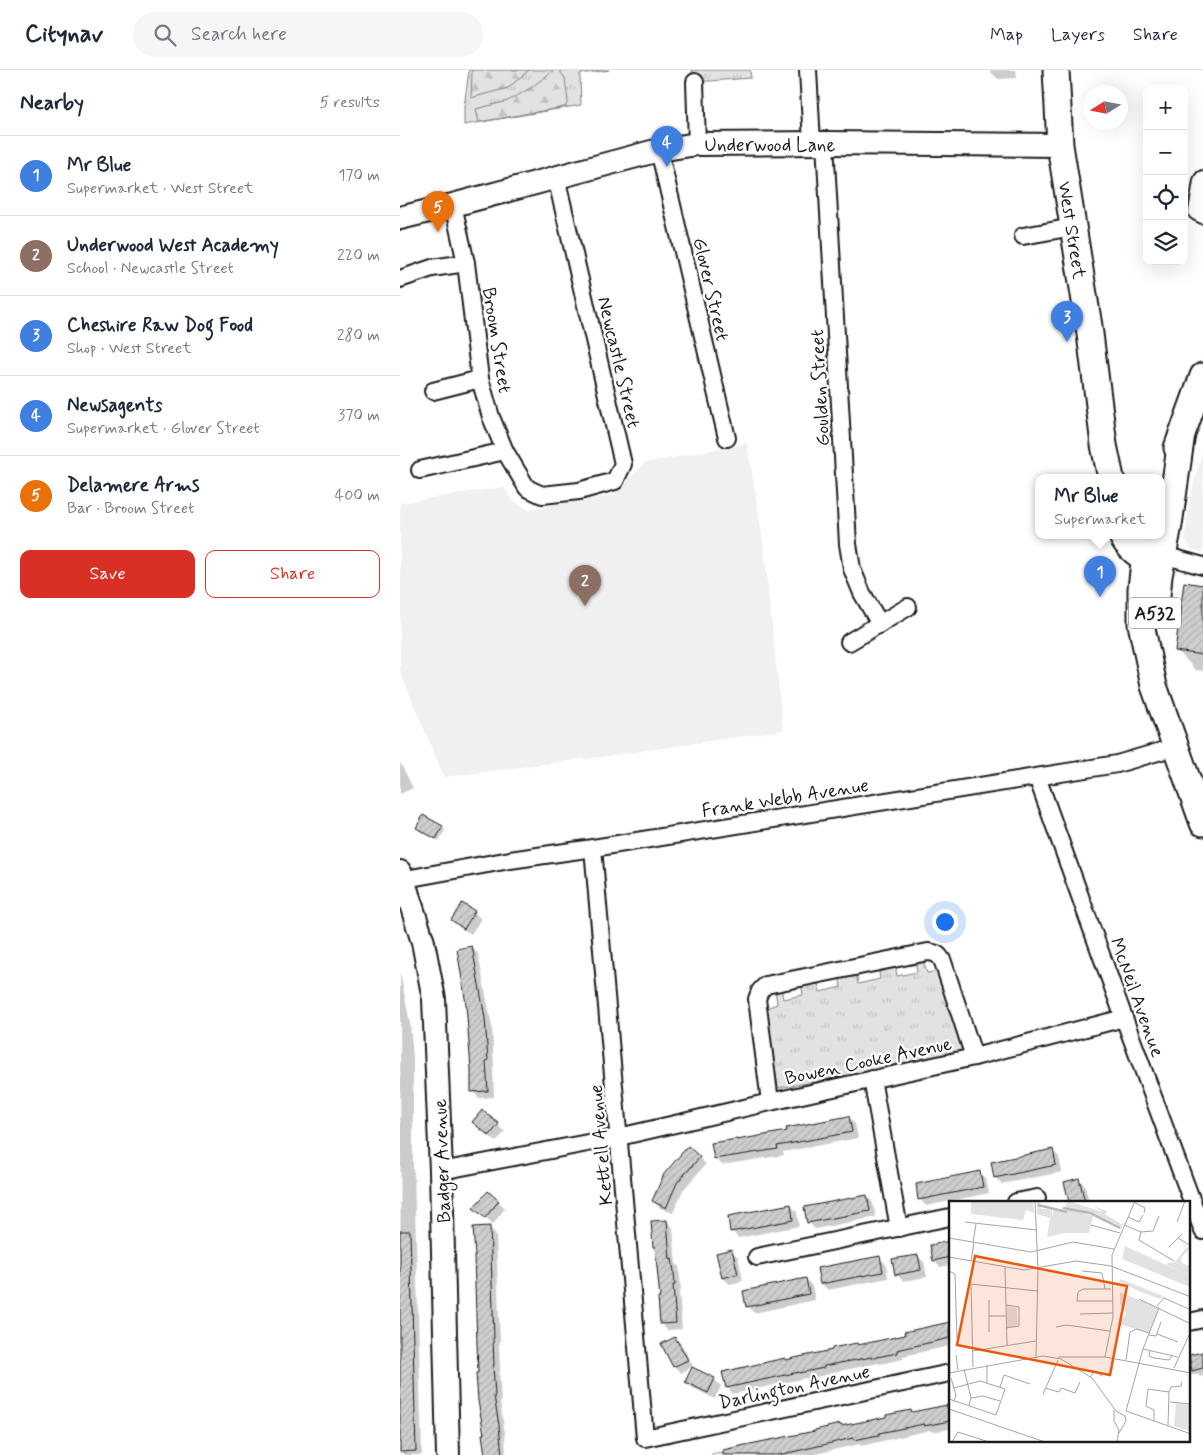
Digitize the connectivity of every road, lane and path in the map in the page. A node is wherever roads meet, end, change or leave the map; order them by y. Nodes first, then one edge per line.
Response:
1 (808, 70) edge
2 (1056, 70) edge
3 (695, 82) dead end
4 (818, 143) junction
5 (697, 144) junction
6 (1060, 145) junction
7 (659, 150) junction
8 (556, 177) junction
9 (1203, 179) edge
10 (453, 205) junction
11 (1203, 215) edge
12 (400, 218) edge
13 (1073, 228) junction
14 (1023, 236) dead end
15 (466, 263) junction
16 (400, 279) edge
17 (1203, 376) edge
18 (480, 379) junction
19 (434, 391) dead end
20 (1182, 433) junction
21 (727, 438) dead end
22 (505, 451) junction
23 (420, 470) dead end
24 (1110, 474) edge
25 (1165, 479) edge
26 (542, 495) joint
27 (1165, 504) edge
28 (1123, 539) edge
29 (1156, 542) edge
30 (1203, 566) edge
31 (908, 606) dead end
32 (880, 624) junction
33 (849, 642) dead end
34 (1176, 747) junction
35 (1037, 777) junction
36 (1203, 823) edge
37 (594, 848) junction
38 (401, 877) edge
39 (1124, 1018) junction
40 (974, 1057) junction
41 (872, 1079) junction
42 (770, 1102) junction
43 (619, 1137) junction
44 (441, 1171) junction
45 (1037, 1198) dead end
46 (1021, 1201) edge
47 (949, 1217) edge
48 (899, 1228) junction
49 (1203, 1231) edge
50 (757, 1257) dead end
51 (1203, 1319) edge
52 (1190, 1322) edge
53 (949, 1373) edge
54 (645, 1438) joint
55 (448, 1455) edge

1 - 4 street, Goulden Street
2 - 6 main road, West Street
3 - 5 street
4 - 5 street, Underwood Lane
4 - 6 street, Underwood Lane
4 - 32 street, Goulden Street
5 - 7 street, Underwood Lane
6 - 13 main road, West Street
7 - 8 street, Underwood Lane
7 - 21 street, Glover Street
8 - 10 street, Underwood Lane
8 - 26 street, Newcastle Street
9 - 11 street
10 - 12 street, Underwood Lane
10 - 15 street, Broom Street
13 - 14 street
13 - 24 main road, West Street
15 - 16 street
15 - 18 street, Broom Street
17 - 20 main road
18 - 19 street
18 - 22 street, Broom Street
20 - 25 main road
20 - 27 main road
22 - 23 street
22 - 26 street, Broom Street
28 - 29 main road
29 - 30 street
29 - 34 main road, A532
31 - 32 street
32 - 33 street
34 - 35 street, Frank Webb Avenue
34 - 36 main road, A532
35 - 37 street, Frank Webb Avenue
35 - 39 street, McNeil Avenue
37 - 38 street, Frank Webb Avenue
37 - 43 street, Kettell Avenue
38 - 44 street, Badger Avenue
39 - 40 street, Bowen Cooke Avenue
39 - 49 street, McNeil Avenue
40 - 41 street, Bowen Cooke Avenue
40 - 42 street, Bowen Cooke Avenue
41 - 42 street, Bowen Cooke Avenue
41 - 48 street
42 - 43 street, Bowen Cooke Avenue
43 - 44 street, Bowen Cooke Avenue
43 - 54 street, Kettell Avenue
44 - 55 street, Badger Avenue
45 - 46 street
47 - 48 street
48 - 50 street
51 - 52 street
53 - 54 street, Darlington Avenue

